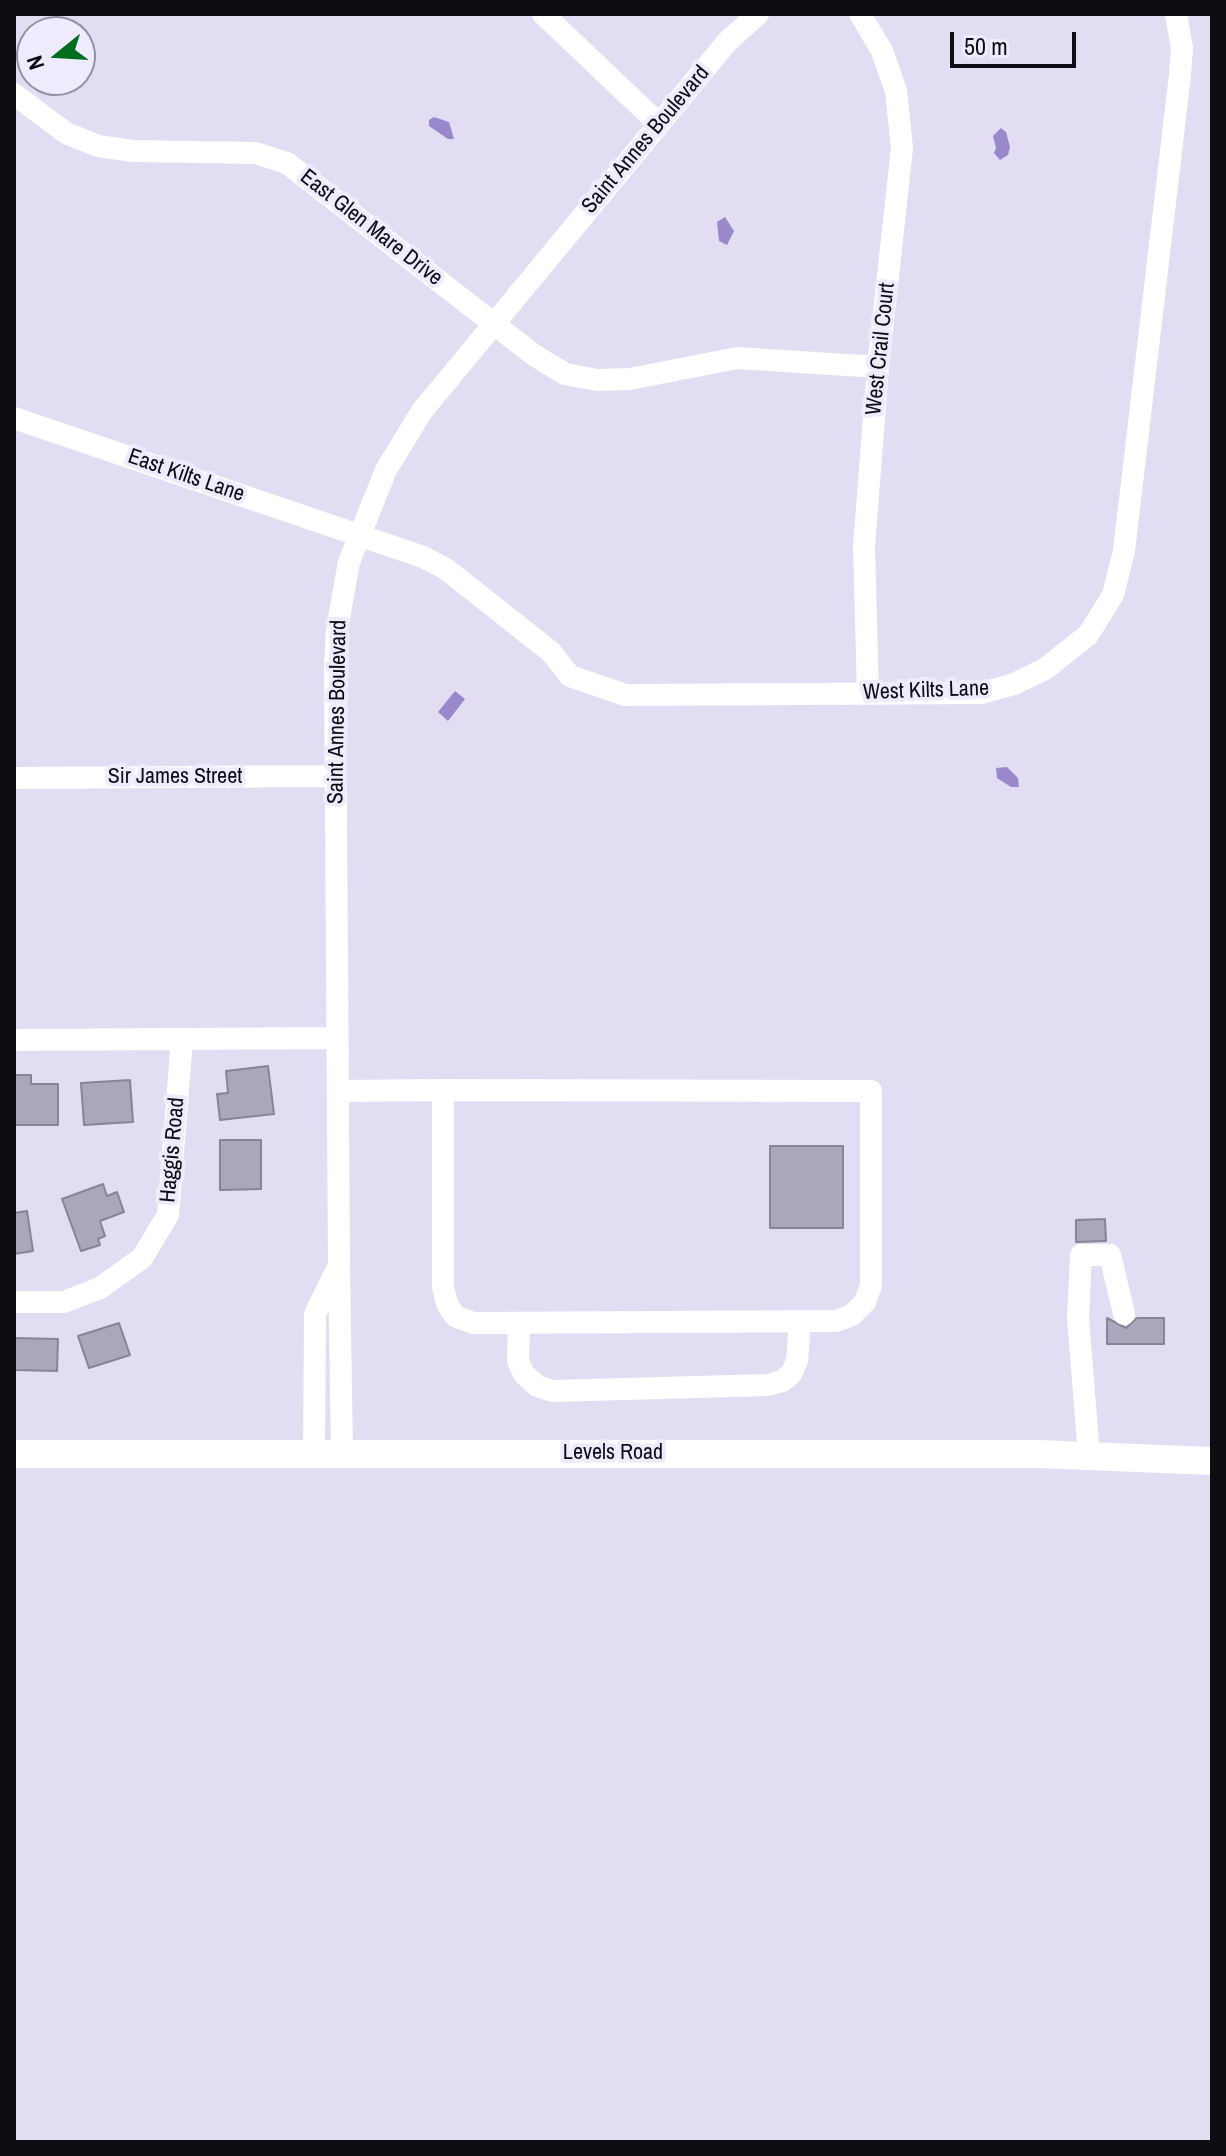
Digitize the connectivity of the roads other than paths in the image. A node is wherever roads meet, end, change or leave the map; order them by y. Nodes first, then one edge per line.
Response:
1 (543, 14) edge
2 (758, 14) edge
3 (860, 14) edge
4 (1176, 14) edge
5 (14, 94) edge
6 (659, 124) junction
7 (494, 324) junction
8 (878, 367) junction
9 (14, 418) edge
10 (358, 534) junction
11 (868, 694) junction
12 (336, 776) junction
13 (14, 778) edge
14 (337, 1038) junction
15 (182, 1039) junction
16 (14, 1040) edge
17 (443, 1090) junction
18 (338, 1091) junction
19 (14, 1302) edge
20 (1124, 1314) dead end
21 (800, 1321) junction
22 (519, 1323) junction
23 (14, 1454) edge
24 (328, 1454) junction
25 (1089, 1455) junction
26 (1212, 1461) edge

1 - 6 street
2 - 6 street, Saint Annes Boulevard
3 - 8 street, West Crail Court
4 - 11 street, West Kilts Lane
5 - 7 street, East Glen Mare Drive
6 - 7 street, Saint Annes Boulevard
7 - 8 street, East Glen Mare Drive
7 - 10 street, Saint Annes Boulevard
8 - 11 street, West Crail Court
9 - 10 street, East Kilts Lane
10 - 11 street, West Kilts Lane
10 - 12 street, Saint Annes Boulevard
12 - 13 street, Sir James Street
12 - 14 street, Saint Annes Boulevard
14 - 15 street
14 - 18 street, Saint Annes Boulevard
15 - 16 street
15 - 19 street, Haggis Road
17 - 18 street
17 - 21 street
17 - 22 street
18 - 24 street, Saint Annes Boulevard
20 - 25 street
21 - 22 street
21 - 22 street
23 - 24 main road, Levels Road
24 - 25 main road, Levels Road
25 - 26 main road, Levels Road

